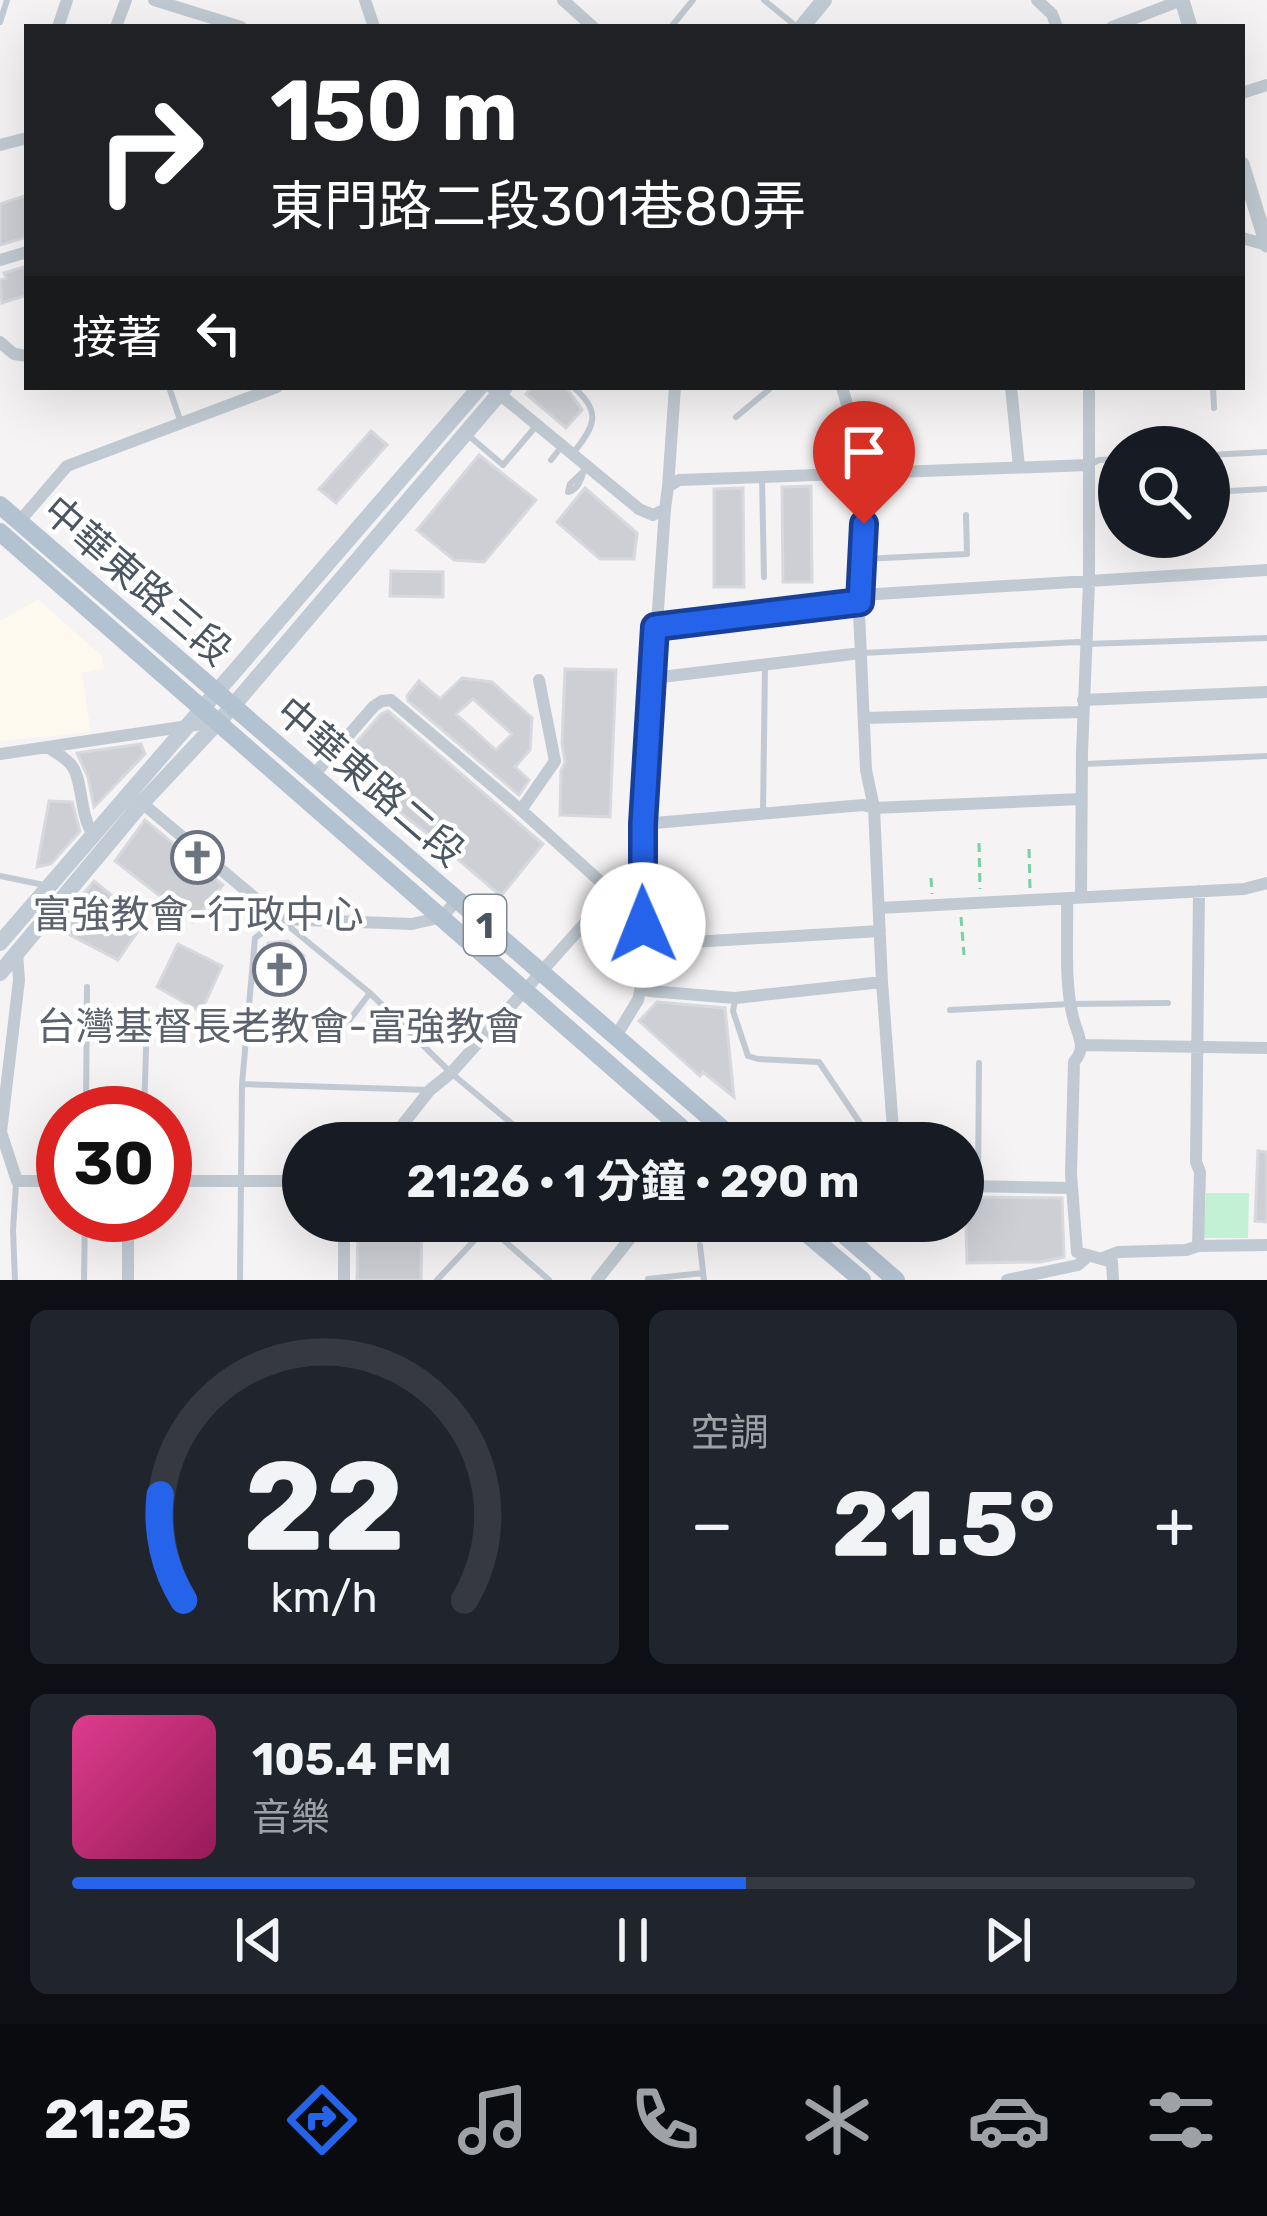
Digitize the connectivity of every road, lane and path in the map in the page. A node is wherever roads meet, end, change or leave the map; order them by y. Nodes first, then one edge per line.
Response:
1 (7, 0) edge
2 (154, 0) edge
3 (563, 0) edge
4 (693, 0) edge
5 (764, 0) edge
6 (824, 0) edge
7 (1037, 0) edge
8 (1182, 0) edge
9 (0, 22) edge
10 (232, 24) edge
11 (589, 24) edge
12 (673, 24) edge
13 (796, 24) edge
14 (803, 24) edge
15 (1056, 24) edge
16 (1120, 24) edge
17 (1245, 174) edge
18 (1267, 245) edge
19 (170, 390) edge
20 (269, 390) edge
21 (478, 390) edge
22 (497, 390) edge
23 (499, 390) edge
24 (577, 390) edge
25 (675, 390) edge
26 (768, 390) edge
27 (843, 390) edge
28 (1011, 390) edge
29 (1089, 390) edge
30 (1213, 390) edge
31 (1214, 408) dead end
32 (736, 417) dead end
33 (181, 423) junction
34 (537, 425) junction
35 (465, 433) junction
36 (567, 451) junction
37 (1267, 452) edge
38 (1230, 454) edge
39 (551, 460) dead end
40 (1098, 460) edge
41 (1089, 464) junction
42 (1019, 466) junction
43 (866, 474) junction
44 (762, 478) junction
45 (668, 487) junction
46 (1267, 489) edge
47 (1230, 491) edge
48 (0, 505) edge
49 (664, 509) junction
50 (966, 515) dead end
51 (20, 522) junction
52 (0, 532) edge
53 (862, 559) junction
54 (1267, 571) edge
55 (764, 577) dead end
56 (1090, 582) junction
57 (861, 598) junction
58 (655, 627) junction
59 (1267, 638) edge
60 (1086, 644) junction
61 (861, 653) junction
62 (765, 665) junction
63 (653, 678) junction
64 (539, 680) dead end
65 (1267, 692) edge
66 (1083, 706) junction
67 (217, 708) junction
68 (864, 718) junction
69 (183, 729) junction
70 (47, 747) junction
71 (0, 754) edge
72 (1267, 756) edge
73 (1082, 764) junction
74 (313, 776) junction
75 (1082, 799) junction
76 (142, 803) junction
77 (874, 808) junction
78 (521, 810) junction
79 (763, 815) junction
80 (643, 824) junction
81 (92, 833) junction
82 (979, 843) dead end
83 (1029, 849) dead end
84 (642, 863) junction
85 (0, 876) edge
86 (1267, 883) edge
87 (47, 886) junction
88 (1199, 890) junction
89 (613, 893) junction
90 (1074, 898) junction
91 (457, 900) junction
92 (1031, 900) junction
93 (981, 902) junction
94 (961, 903) junction
95 (879, 908) junction
96 (442, 917) junction
97 (280, 919) junction
98 (584, 924) junction
99 (643, 931) junction
100 (880, 931) junction
101 (6, 945) edge
102 (964, 955) dead end
103 (0, 973) edge
104 (541, 973) junction
105 (882, 982) junction
106 (87, 987) dead end
107 (641, 987) junction
108 (524, 990) junction
109 (370, 993) junction
110 (735, 998) junction
111 (1168, 1003) dead end
112 (1070, 1004) junction
113 (950, 1010) dead end
114 (147, 1018) dead end
115 (345, 1026) dead end
116 (616, 1036) junction
117 (1082, 1045) junction
118 (1197, 1047) junction
119 (1267, 1048) edge
120 (979, 1063) dead end
121 (451, 1073) junction
122 (242, 1084) junction
123 (86, 1086) edge
124 (145, 1086) edge
125 (430, 1090) junction
126 (405, 1122) edge
127 (510, 1122) edge
128 (678, 1122) edge
129 (714, 1122) edge
130 (859, 1122) edge
131 (892, 1122) edge
132 (975, 1122) edge
133 (16, 1180) junction
134 (36, 1180) edge
135 (192, 1181) edge
136 (282, 1181) edge
137 (241, 1182) junction
138 (984, 1186) edge
139 (1071, 1188) junction
140 (85, 1242) edge
141 (128, 1242) edge
142 (344, 1242) edge
143 (469, 1242) edge
144 (506, 1242) edge
145 (623, 1242) edge
146 (817, 1242) edge
147 (852, 1242) edge
148 (700, 1245) dead end
149 (1267, 1245) edge
150 (1198, 1246) junction
151 (1094, 1257) junction
152 (704, 1276) edge
153 (15, 1280) edge
154 (84, 1280) edge
155 (128, 1280) edge
156 (240, 1280) edge
157 (344, 1280) edge
158 (437, 1280) edge
159 (549, 1280) edge
160 (597, 1280) edge
161 (649, 1280) edge
162 (862, 1280) edge
163 (896, 1280) edge
164 (1007, 1280) edge
165 (1113, 1280) edge

1 - 9 lane
2 - 10 street
3 - 11 street
4 - 12 lane
5 - 13 lane
6 - 14 main road
7 - 15 street
8 - 16 street
17 - 18 street
19 - 33 lane
20 - 33 street
21 - 67 main road
22 - 35 main road
23 - 34 street
24 - 36 lane
25 - 45 street
26 - 32 lane
27 - 43 street
28 - 42 street
29 - 41 street
30 - 31 lane
33 - 51 street
34 - 35 lane
34 - 36 street
35 - 67 main road
36 - 39 lane
36 - 49 street
37 - 38 lane
40 - 41 lane
41 - 42 street
41 - 56 street
42 - 43 street
43 - 44 street
43 - 53 street
44 - 45 street
44 - 55 lane
45 - 49 street
46 - 47 lane
48 - 51 main road, 中華東路三段 / 1
49 - 58 street
50 - 53 lane
51 - 67 main road, 中華東路三段 / 1
52 - 67 main road, 中華東路三段 / 1
53 - 57 street
54 - 56 street
56 - 57 street
56 - 60 street
57 - 58 street
57 - 61 street
58 - 63 street
59 - 60 lane
60 - 61 lane
60 - 66 street
61 - 62 street
61 - 68 street
62 - 63 street
62 - 79 lane
63 - 80 street
64 - 78 street
65 - 66 street
66 - 68 street
66 - 73 street
67 - 69 main road
67 - 74 main road, 中華東路二段 / 1
67 - 76 main road
67 - 96 main road, 中華東路二段 / 1
68 - 77 street
69 - 70 street
69 - 81 main road
70 - 71 street
70 - 81 street
72 - 73 lane
73 - 75 street
74 - 78 street
74 - 91 main road, 中華東路二段 / 1
75 - 77 street
75 - 90 street
76 - 97 street
76 - 101 main road
77 - 79 street
77 - 95 street
78 - 89 street
79 - 80 street
80 - 84 street
81 - 87 main road
82 - 93 path
83 - 92 path
84 - 89 street
84 - 99 street
85 - 87 lane
86 - 88 street
87 - 101 main road
88 - 90 street
88 - 118 street
89 - 98 street
89 - 99 street
90 - 92 street
90 - 112 street
91 - 96 street
91 - 104 main road, 中華東路二段 / 1
92 - 93 street
93 - 94 street
94 - 95 street
94 - 102 path
95 - 100 street
96 - 97 street
96 - 108 main road, 中華東路二段 / 1
97 - 109 lane
97 - 122 lane
98 - 99 street
98 - 104 street
99 - 100 street
99 - 107 street
100 - 105 street
101 - 103 main road
101 - 133 street
104 - 108 street
104 - 116 main road, 中華東路二段 / 1
105 - 110 street
105 - 131 street
106 - 123 lane
107 - 110 street
107 - 116 street
108 - 121 street
108 - 128 main road, 中華東路二段 / 1
109 - 115 lane
109 - 121 lane
110 - 130 lane
111 - 112 lane
112 - 113 lane
112 - 117 street
114 - 124 lane
116 - 129 main road, 中華東路二段 / 1
117 - 118 street
117 - 139 street
118 - 119 street
118 - 150 street
120 - 132 lane
121 - 125 street
121 - 127 lane
122 - 125 lane
122 - 137 lane
125 - 126 street
133 - 134 street
133 - 153 lane
135 - 137 street
136 - 137 street
137 - 156 lane
138 - 139 street
139 - 151 street
140 - 154 lane
141 - 155 street
142 - 157 street
143 - 158 lane
144 - 159 lane
145 - 160 street
146 - 162 main road
147 - 163 main road
148 - 152 lane
149 - 150 street
150 - 151 street
151 - 164 street
151 - 165 street
152 - 161 lane

